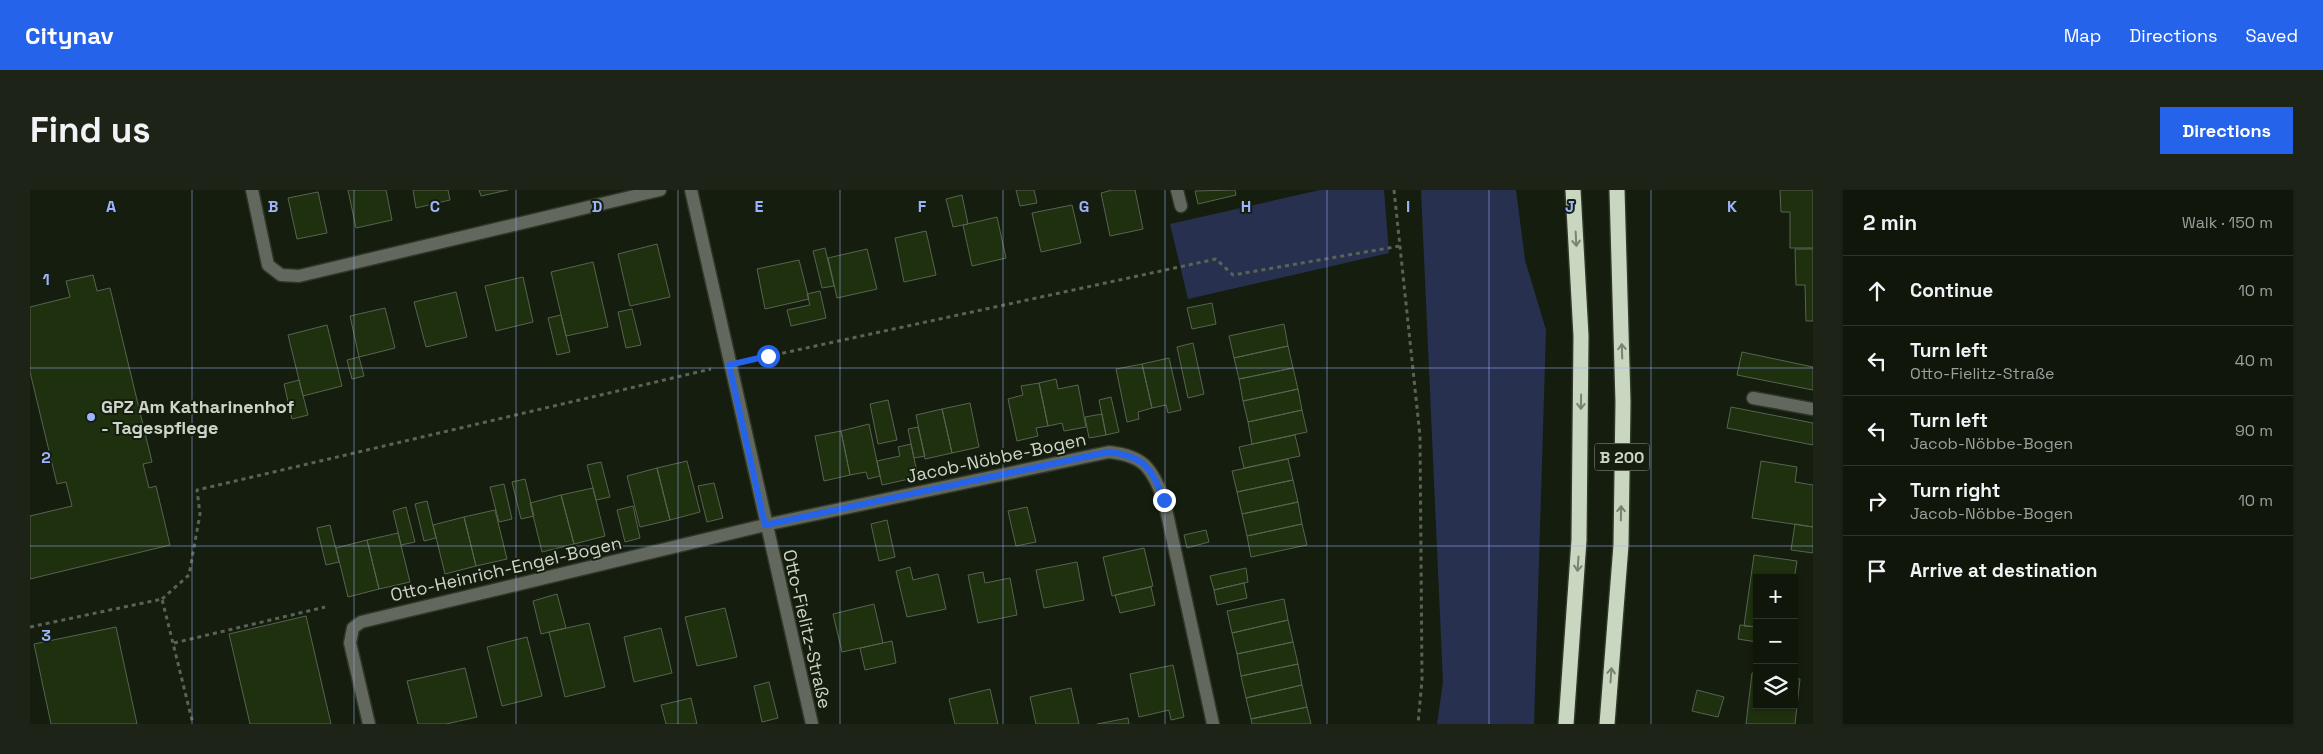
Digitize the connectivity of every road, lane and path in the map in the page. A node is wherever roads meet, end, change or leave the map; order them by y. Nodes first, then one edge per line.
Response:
1 (252, 190) edge
2 (660, 190) edge
3 (691, 190) edge
4 (1177, 190) edge
5 (1394, 190) edge
6 (1573, 190) edge
7 (1617, 190) edge
8 (1181, 206) dead end
9 (1400, 246) junction
10 (729, 365) junction
11 (1753, 398) dead end
12 (1813, 409) edge
13 (765, 525) junction
14 (162, 599) junction
15 (325, 607) dead end
16 (30, 627) edge
17 (174, 643) junction
18 (192, 724) edge
19 (369, 724) edge
20 (812, 724) edge
21 (1213, 724) edge
22 (1418, 724) edge
23 (1566, 724) edge
24 (1607, 724) edge

1 - 2 street
3 - 10 street, Otto-Fielitz-Straße
4 - 8 street
5 - 9 path
6 -> 23 highway, B 200
24 -> 7 highway, B 200
9 - 10 path
9 - 22 path
10 - 13 street, Otto-Fielitz-Straße
10 - 14 path
11 - 12 street
13 - 19 street, Otto-Heinrich-Engel-Bogen
13 - 20 street, Otto-Fielitz-Straße
13 - 21 street, Jacob-Nöbbe-Bogen
14 - 16 path
14 - 17 path
15 - 17 path
17 - 18 path

